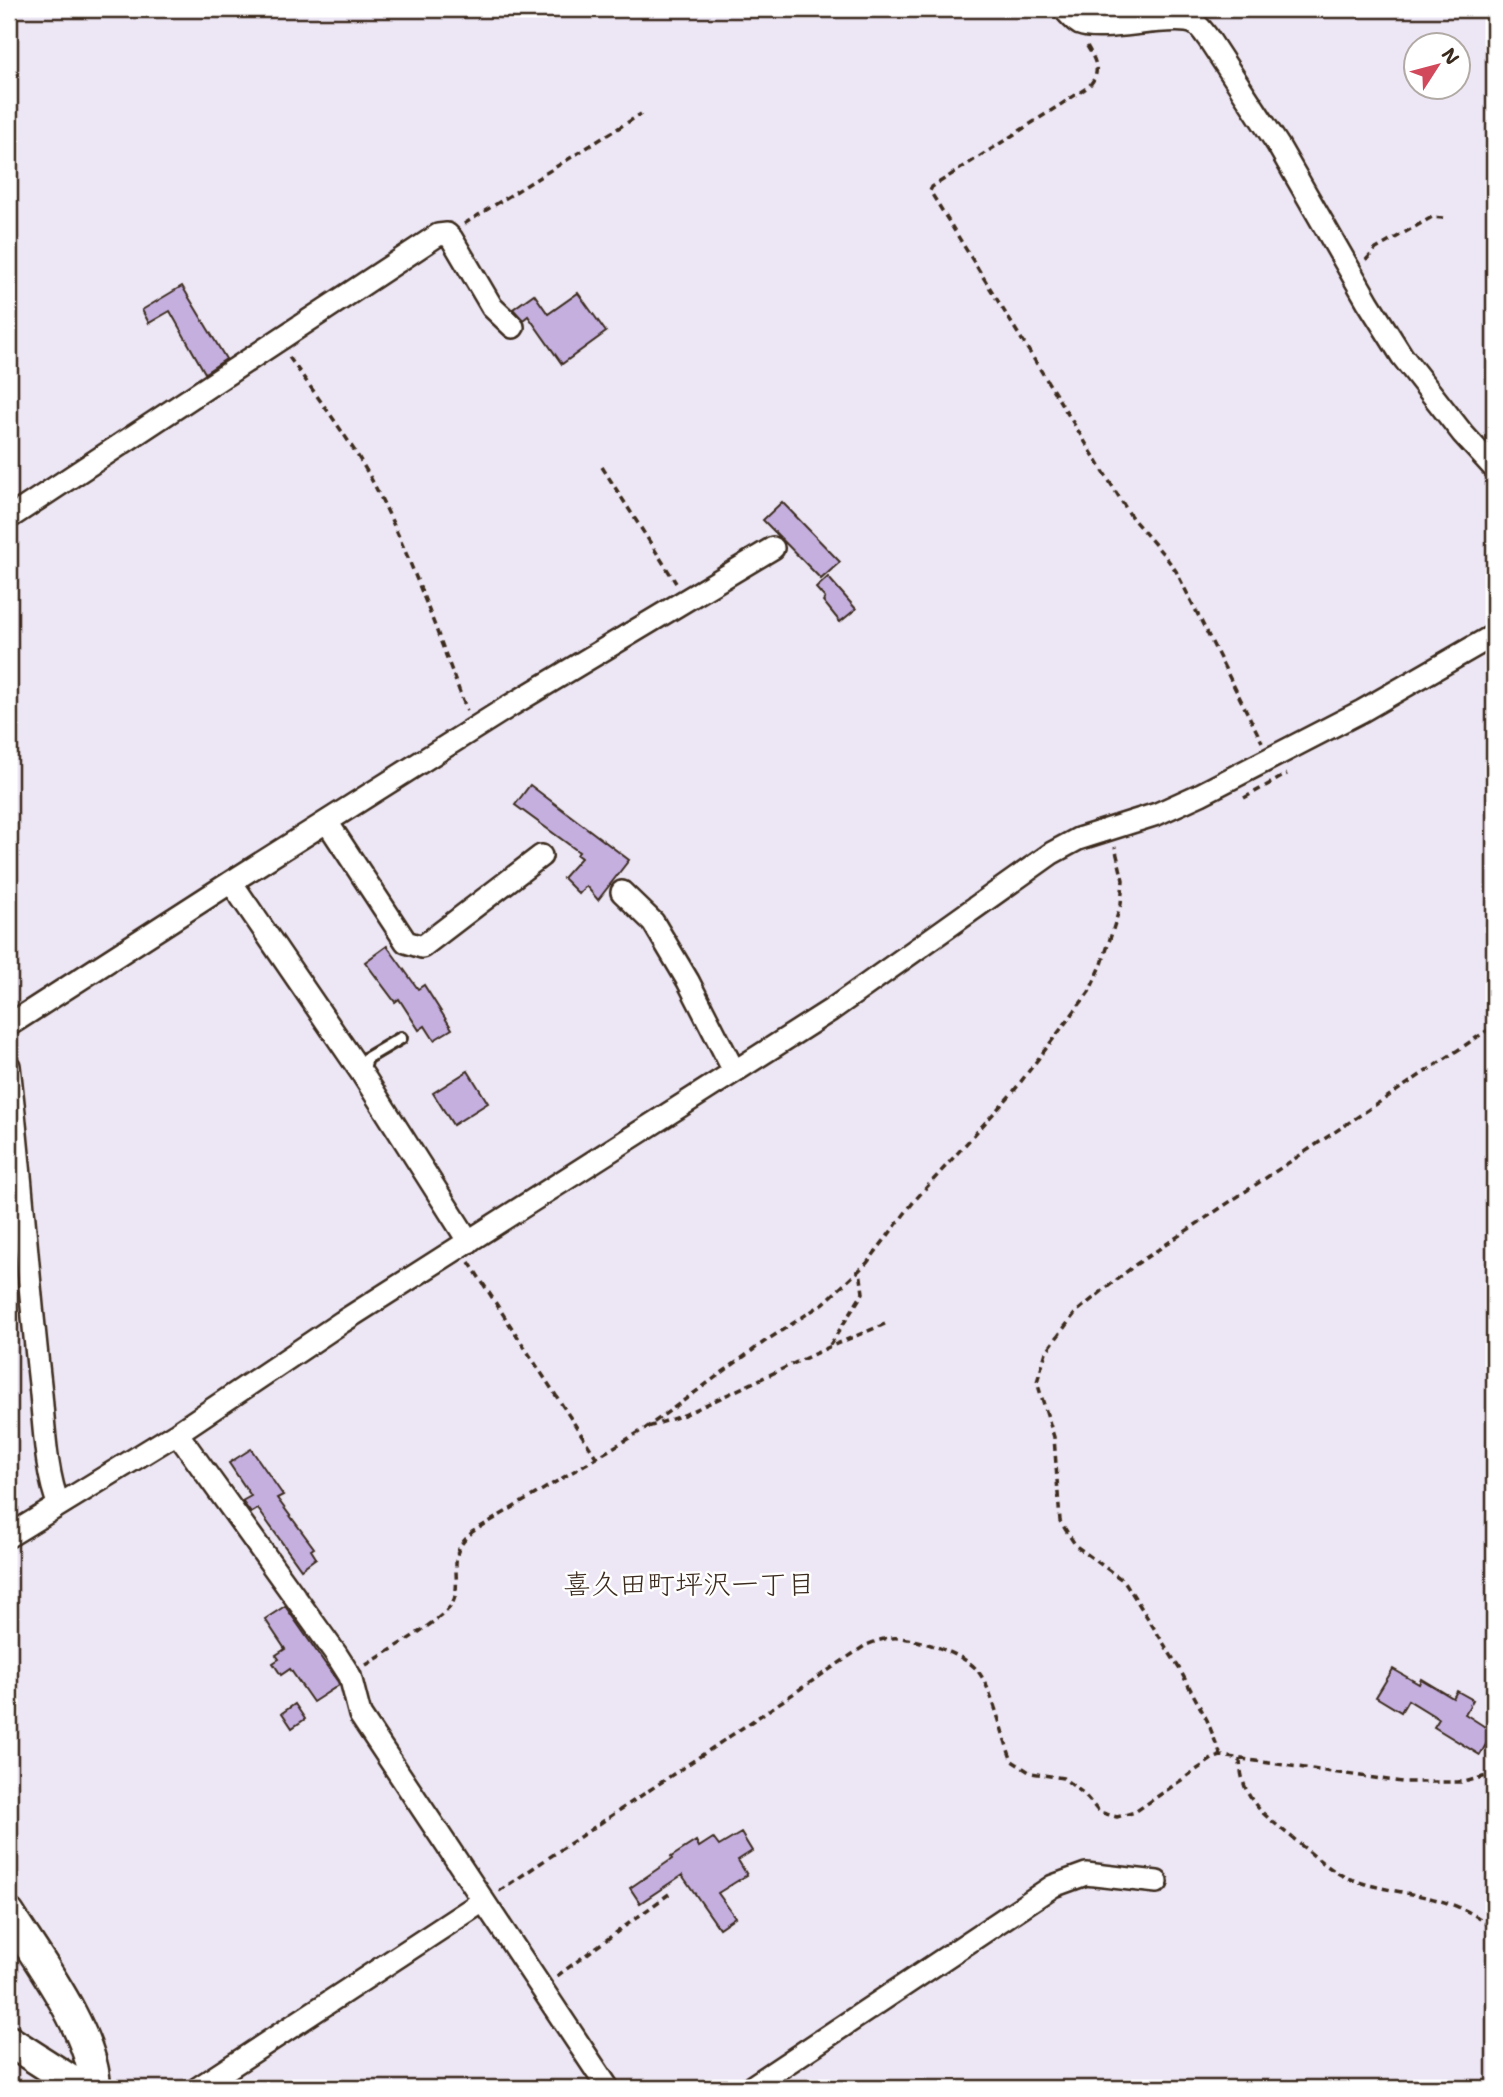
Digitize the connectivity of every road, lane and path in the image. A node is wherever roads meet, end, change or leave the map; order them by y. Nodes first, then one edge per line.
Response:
1 (1072, 16) edge
2 (640, 114) dead end
3 (1443, 218) dead end
4 (447, 234) junction
5 (1352, 275) junction
6 (513, 327) dead end
7 (284, 349) dead end
8 (602, 467) dead end
9 (1494, 468) edge
10 (9, 518) edge
11 (773, 548) dead end
12 (686, 598) junction
13 (1494, 635) edge
14 (474, 729) junction
15 (1270, 759) junction
16 (327, 822) junction
17 (1106, 831) junction
18 (541, 856) dead end
19 (231, 882) junction
20 (622, 892) dead end
21 (9, 1025) edge
22 (1494, 1026) edge
23 (401, 1038) dead end
24 (9, 1066) edge
25 (734, 1071) junction
26 (363, 1075) junction
27 (464, 1245) junction
28 (860, 1270) junction
29 (885, 1324) dead end
30 (829, 1347) junction
31 (646, 1428) junction
32 (177, 1433) junction
33 (596, 1457) junction
34 (59, 1505) junction
35 (9, 1536) edge
36 (349, 1676) junction
37 (1221, 1756) junction
38 (1240, 1759) junction
39 (1494, 1774) edge
40 (1157, 1882) dead end
41 (669, 1894) dead end
42 (483, 1901) junction
43 (9, 1914) edge
44 (1494, 1930) edge
45 (541, 1987) junction
46 (9, 2041) edge
47 (82, 2088) edge
48 (95, 2088) edge
49 (198, 2088) edge
50 (608, 2088) edge
51 (750, 2088) edge

1 - 5 street
1 - 15 path
2 - 4 path
3 - 5 path
4 - 6 street
4 - 10 street
5 - 9 street
7 - 14 path
8 - 12 path
11 - 12 street
12 - 14 street
13 - 15 street
14 - 16 street
15 - 17 street
16 - 18 street
16 - 19 street
17 - 25 street
17 - 28 path
19 - 21 street
19 - 26 street
20 - 25 street
22 - 37 path
23 - 26 lane
24 - 34 street
25 - 27 street
26 - 27 street
27 - 32 street
27 - 33 path
28 - 30 path
28 - 31 path
29 - 30 path
30 - 31 path
31 - 33 path
32 - 34 street
32 - 36 street
33 - 36 path
34 - 35 street
36 - 42 street
37 - 38 path
37 - 42 path
38 - 39 path
38 - 44 path
40 - 51 street
41 - 45 path
42 - 45 street
42 - 49 street
43 - 48 street
45 - 50 street
46 - 47 street

